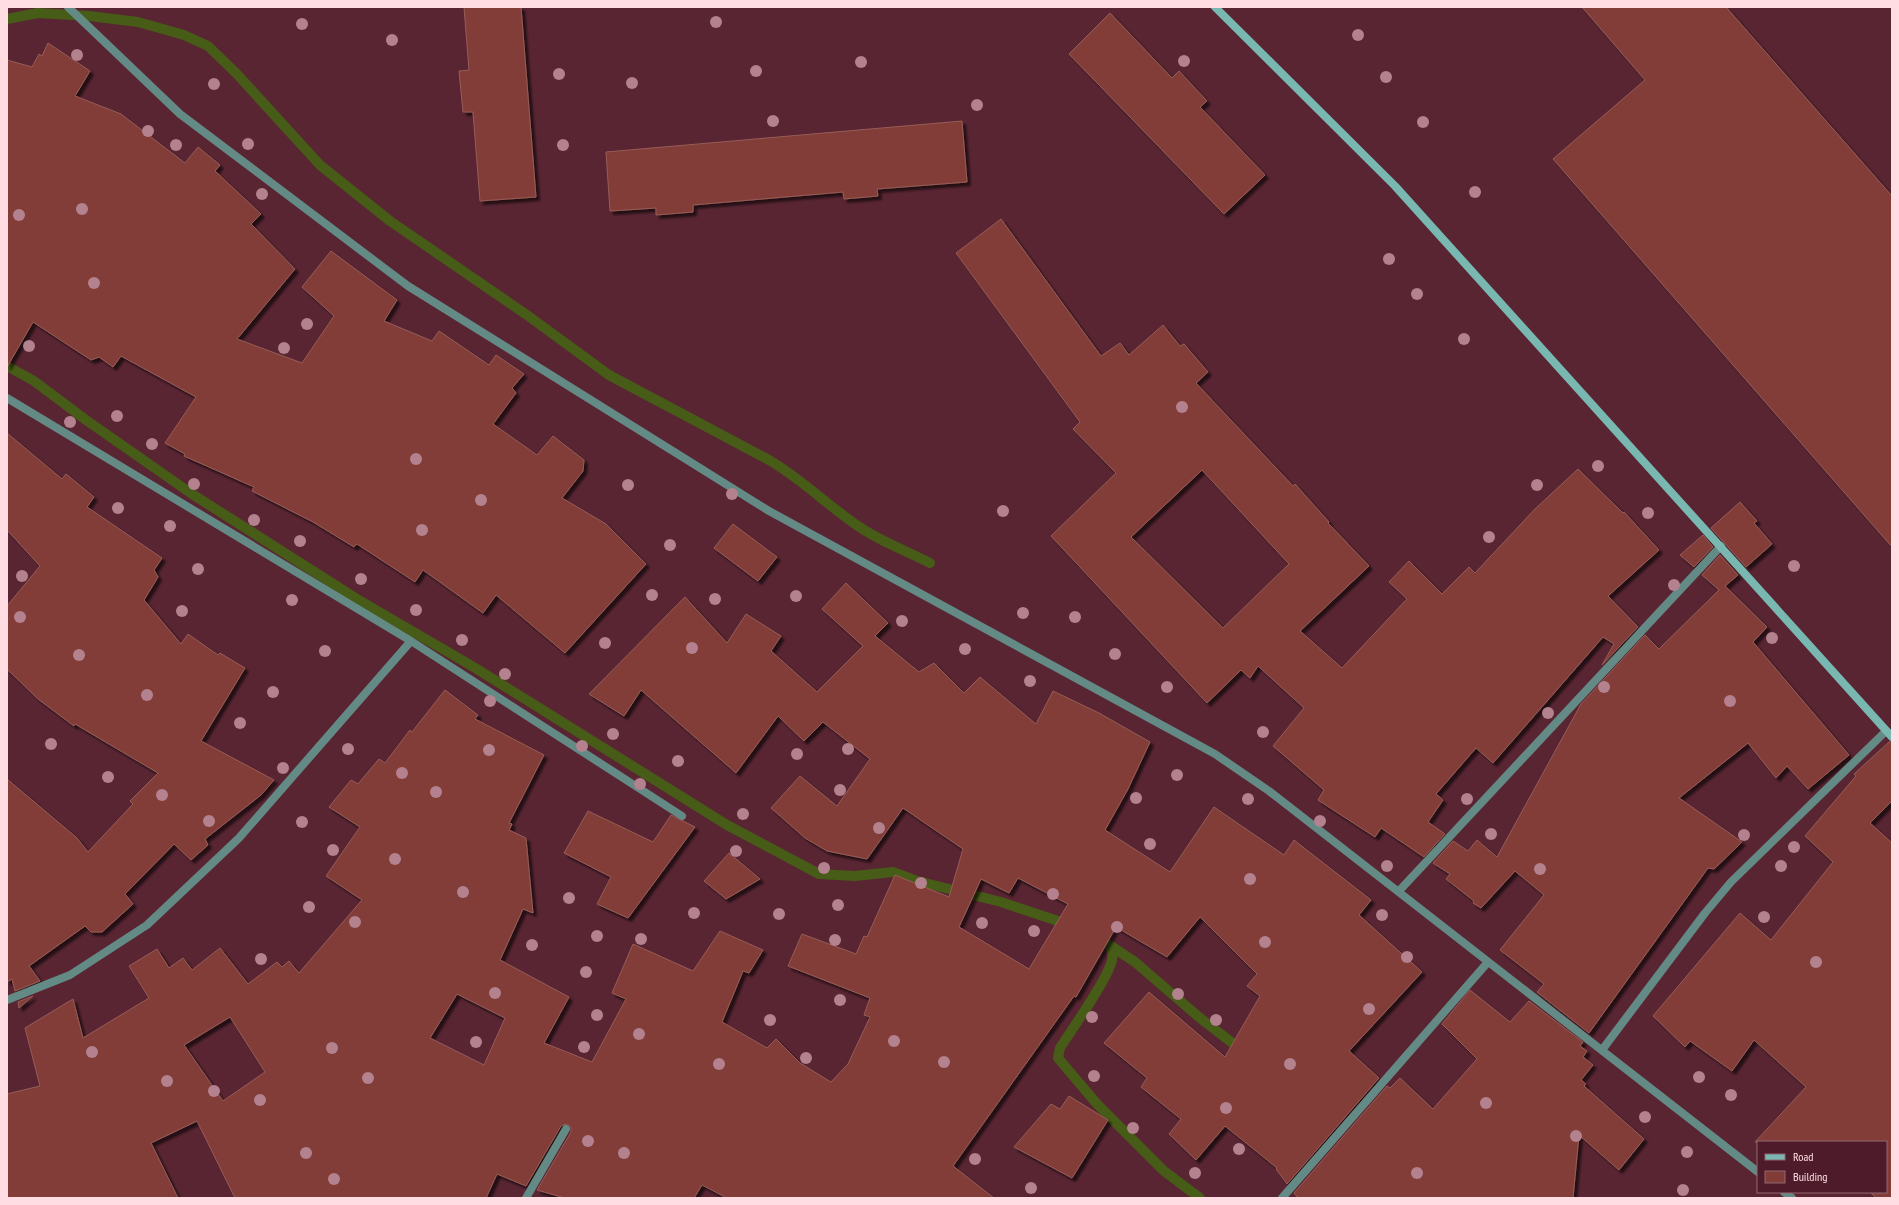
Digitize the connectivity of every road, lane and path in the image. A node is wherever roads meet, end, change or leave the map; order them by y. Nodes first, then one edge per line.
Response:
1 (68, 7) edge
2 (1215, 7) edge
3 (7, 398) edge
4 (1721, 546) junction
5 (411, 641) junction
6 (1889, 734) edge
7 (682, 816) dead end
8 (1398, 891) junction
9 (1488, 962) junction
10 (7, 1000) edge
11 (1602, 1050) junction
12 (566, 1129) dead end
13 (1757, 1171) edge
14 (526, 1198) edge
15 (1282, 1198) edge

1 - 8 street
2 - 4 main road
3 - 5 street
4 - 6 main road
4 - 8 street
5 - 7 street
5 - 10 street
6 - 11 street
8 - 9 street
9 - 11 street
9 - 15 street
11 - 13 street
12 - 14 street

